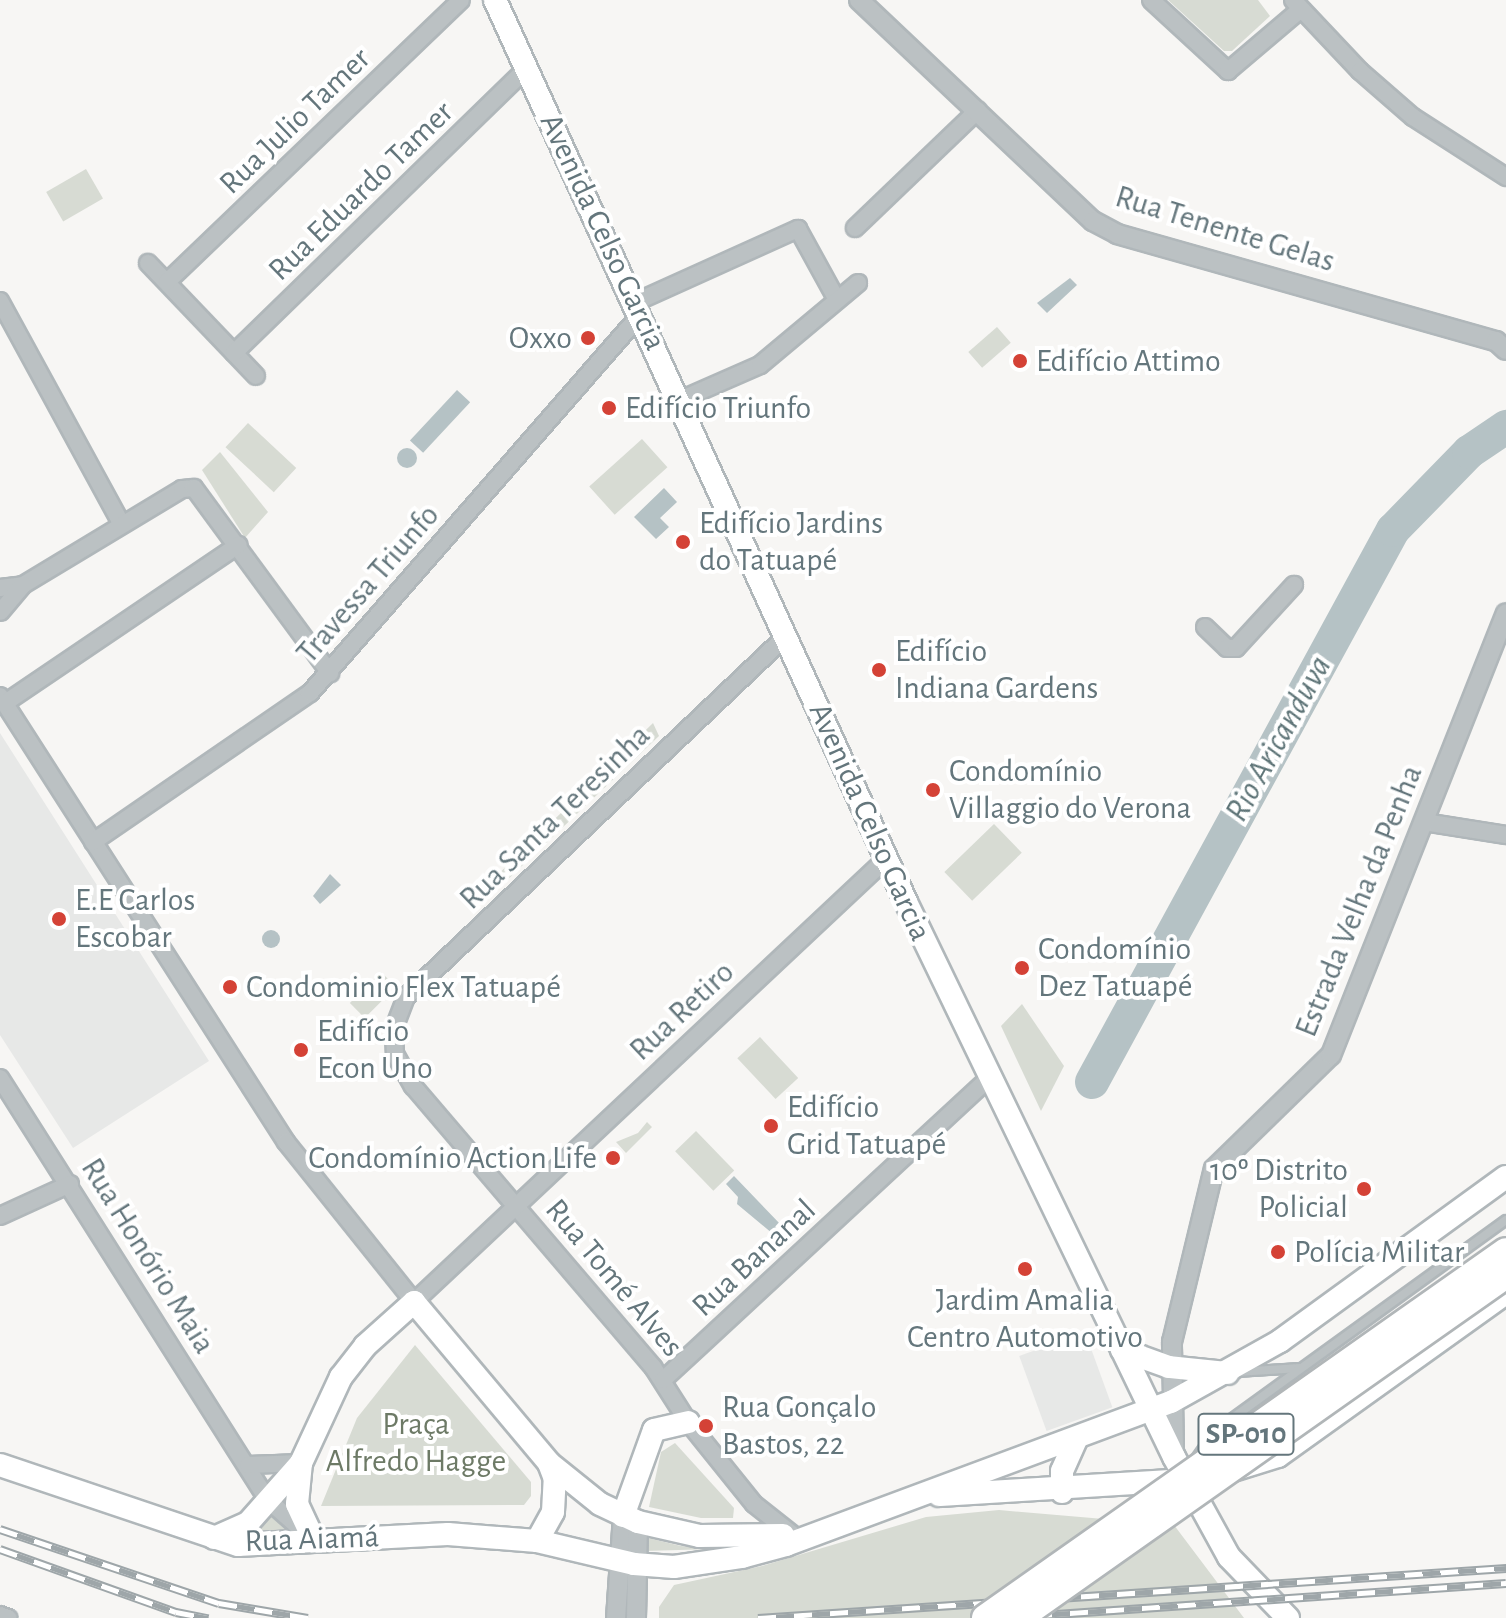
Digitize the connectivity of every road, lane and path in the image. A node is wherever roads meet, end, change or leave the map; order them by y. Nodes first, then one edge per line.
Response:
1 (461, 0) edge
2 (495, 0) edge
3 (859, 0) edge
4 (1151, 0) edge
5 (1296, 5) edge
6 (527, 68) junction
7 (978, 110) junction
8 (1506, 177) edge
9 (855, 228) dead end
10 (148, 263) dead end
11 (167, 282) junction
12 (858, 283) dead end
13 (837, 300) junction
14 (0, 301) edge
15 (638, 308) junction
16 (1506, 350) edge
17 (234, 353) junction
18 (256, 376) dead end
19 (680, 400) junction
20 (121, 523) junction
21 (238, 545) junction
22 (23, 585) junction
23 (1294, 585) dead end
24 (0, 588) edge
25 (0, 612) edge
26 (1506, 613) edge
27 (1205, 627) dead end
28 (786, 636) junction
29 (1500, 644) edge
30 (330, 673) junction
31 (2, 700) edge
32 (1424, 822) junction
33 (1506, 835) edge
34 (93, 842) junction
35 (887, 858) junction
36 (395, 1054) joint
37 (0, 1078) edge
38 (989, 1078) junction
39 (1506, 1177) edge
40 (70, 1184) junction
41 (516, 1205) junction
42 (0, 1216) edge
43 (1506, 1220) edge
44 (1506, 1251) edge
45 (1506, 1275) edge
46 (1506, 1293) edge
47 (414, 1302) junction
48 (1122, 1350) junction
49 (1169, 1367) junction
50 (1300, 1368) junction
51 (1230, 1373) junction
52 (663, 1380) junction
53 (1161, 1407) junction
54 (688, 1422) junction
55 (1076, 1440) junction
56 (301, 1463) junction
57 (549, 1463) junction
58 (0, 1465) edge
59 (248, 1465) junction
60 (1186, 1480) junction
61 (1062, 1492) junction
62 (914, 1498) junction
63 (268, 1500) junction
64 (631, 1519) junction
65 (816, 1533) junction
66 (792, 1534) junction
67 (214, 1538) junction
68 (314, 1540) junction
69 (537, 1541) junction
70 (625, 1563) junction
71 (0, 1615) edge
72 (8, 1618) edge
73 (616, 1618) edge
74 (636, 1618) edge
75 (985, 1618) edge
76 (1019, 1618) edge
77 (1288, 1618) edge

1 - 11 street, Rua Julio Tamer
2 - 6 main road, Avenida Celso Garcia
3 - 7 street, Rua Tenente Gelas
4 - 5 street
5 - 8 street
6 - 15 main road, Avenida Celso Garcia
6 - 17 street, Rua Eduardo Tamer
7 - 9 street
7 - 16 street, Rua Tenente Gelas
10 - 11 street
11 - 17 street
12 - 13 street
13 - 15 street
13 - 19 street
14 - 20 street
15 - 19 main road, Avenida Celso Garcia
15 - 30 street, Travessa Triunfo
17 - 18 street
19 - 28 main road, Avenida Celso Garcia
20 - 21 street
20 - 22 street
21 - 30 street
21 - 31 street
22 - 24 street
22 - 25 street
23 - 27 street
26 - 29 street, Estrada Velha da Penha
28 - 35 main road, Avenida Celso Garcia
28 - 36 street, Rua Santa Teresinha
29 - 32 street, Estrada Velha da Penha
30 - 34 street, Travessa Triunfo
31 - 34 street
32 - 33 street
32 - 49 street, Estrada Velha da Penha
34 - 47 street
35 - 38 main road, Avenida Celso Garcia
35 - 41 street, Rua Retiro
36 - 41 street, Rua Tomé Alves
37 - 40 street, Rua Honório Maia
38 - 48 main road, Avenida Celso Garcia
38 - 52 street, Rua Bananal
39 - 51 main road
40 - 42 street
40 - 59 street, Rua Honório Maia
41 - 47 street, Rua Retiro
41 - 52 street, Rua Tomé Alves
43 - 50 lane
44 - 75 highway, SP-010, bridge
45 - 76 highway, SP-010, bridge
46 - 60 main road
47 - 56 main road
47 - 57 main road
48 - 49 main road
48 - 53 main road, Avenida Celso Garcia
49 - 51 main road
49 - 53 street, Estrada Velha da Penha
50 - 51 lane
50 - 60 lane
51 - 53 main road
52 - 54 street, Rua Tomé Alves
53 - 55 main road
53 - 60 main road, Avenida Celso Garcia
54 - 64 main road
54 - 66 street, Rua Tomé Alves
55 - 61 main road
55 - 62 main road
56 - 59 street
56 - 63 main road
56 - 68 main road
57 - 64 main road
57 - 69 main road
58 - 67 main road, Rua Aiamá
59 - 63 street, Rua Honório Maia
60 - 61 main road
60 - 77 main road, Avenida Celso Garcia
61 - 62 main road
62 - 65 main road
63 - 67 main road
63 - 68 street, Rua Honório Maia
64 - 66 main road
64 - 70 street
65 - 66 main road
65 - 70 main road, Rua Aiamá
67 - 68 main road, Rua Aiamá
68 - 69 main road, Rua Aiamá
69 - 70 main road, Rua Aiamá
70 - 73 street
70 - 74 street
71 - 72 street

